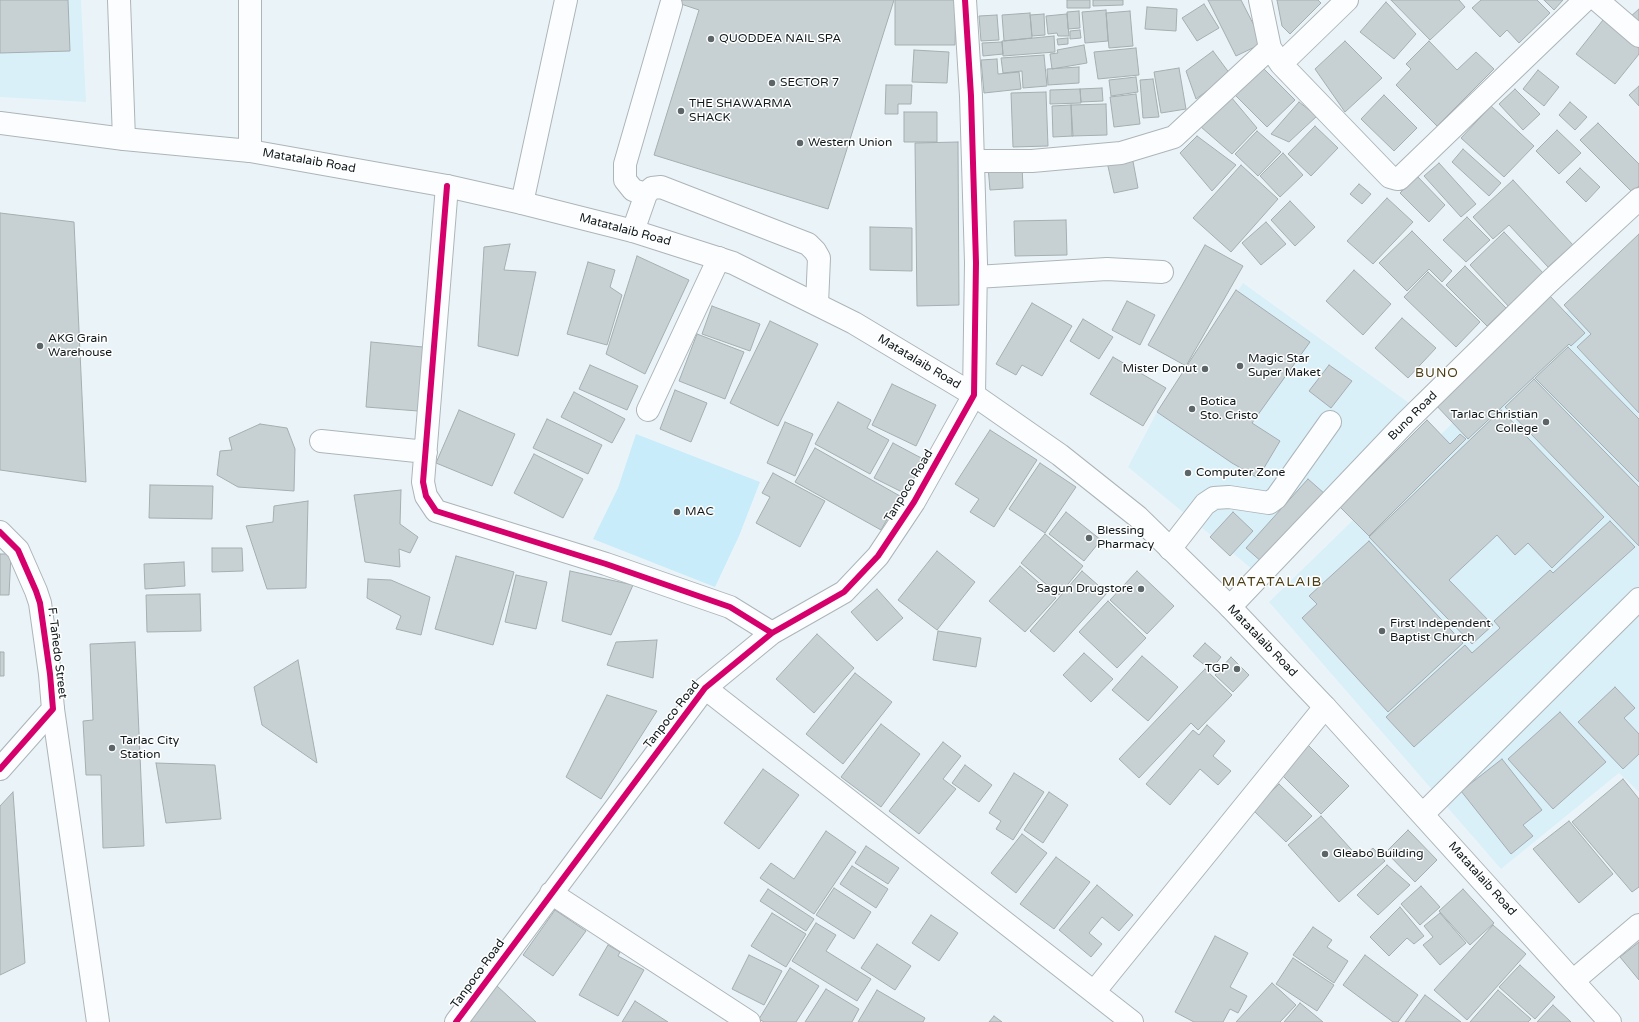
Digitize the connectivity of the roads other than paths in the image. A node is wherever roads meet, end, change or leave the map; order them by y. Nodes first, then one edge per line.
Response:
1 (118, 0) edge
2 (250, 0) edge
3 (566, 0) edge
4 (965, 0) edge
5 (1260, 0) edge
6 (1347, 0) edge
7 (1585, 0) edge
8 (1597, 0) edge
9 (671, 5) dead end
10 (1639, 36) edge
11 (1275, 56) junction
12 (0, 123) edge
13 (124, 138) junction
14 (250, 151) junction
15 (973, 161) junction
16 (447, 186) junction
17 (646, 194) junction
18 (1639, 199) edge
19 (522, 203) junction
20 (632, 231) junction
21 (719, 258) junction
22 (1162, 272) dead end
23 (976, 277) junction
24 (817, 304) junction
25 (974, 395) junction
26 (648, 410) dead end
27 (1330, 422) dead end
28 (321, 441) dead end
29 (426, 452) junction
30 (0, 532) edge
31 (1170, 549) junction
32 (1639, 598) edge
33 (1230, 608) junction
34 (772, 633) junction
35 (705, 688) junction
36 (1325, 707) junction
37 (53, 708) junction
38 (0, 769) edge
39 (1423, 814) junction
40 (551, 893) junction
41 (1639, 925) edge
42 (1573, 981) junction
43 (1094, 992) junction
44 (98, 1022) edge
45 (456, 1022) edge
46 (749, 1022) edge
47 (1132, 1022) edge
48 (1610, 1022) edge

1 - 13 street
2 - 14 street
3 - 19 street
4 - 15 street
5 - 11 street
6 - 11 street
7 - 11 street
8 - 10 street
9 - 17 street
11 - 15 street
12 - 13 street, Matatalaib Road
13 - 14 street, Matatalaib Road
14 - 16 street, Matatalaib Road
15 - 23 street
16 - 19 street, Matatalaib Road
16 - 29 street
17 - 20 street
17 - 24 street
18 - 33 street, Buno Road
19 - 20 street, Matatalaib Road
20 - 21 street, Matatalaib Road
21 - 24 street, Matatalaib Road
21 - 26 street
22 - 23 street
23 - 25 street
24 - 25 street, Matatalaib Road
25 - 31 street, Matatalaib Road
25 - 34 street, Tanpoco Road
27 - 31 street
28 - 29 street
29 - 34 street
30 - 37 street, F. Tañedo Street
31 - 33 street, Matatalaib Road
32 - 39 street
33 - 36 street, Matatalaib Road
34 - 35 street, Tanpoco Road
35 - 40 street, Tanpoco Road
35 - 43 street
36 - 39 street, Matatalaib Road
36 - 43 street
37 - 38 street, F. Tañedo Street
37 - 44 street
39 - 42 street, Matatalaib Road
40 - 45 street, Tanpoco Road
40 - 46 street
41 - 42 street
42 - 48 street, Matatalaib Road
43 - 47 street

